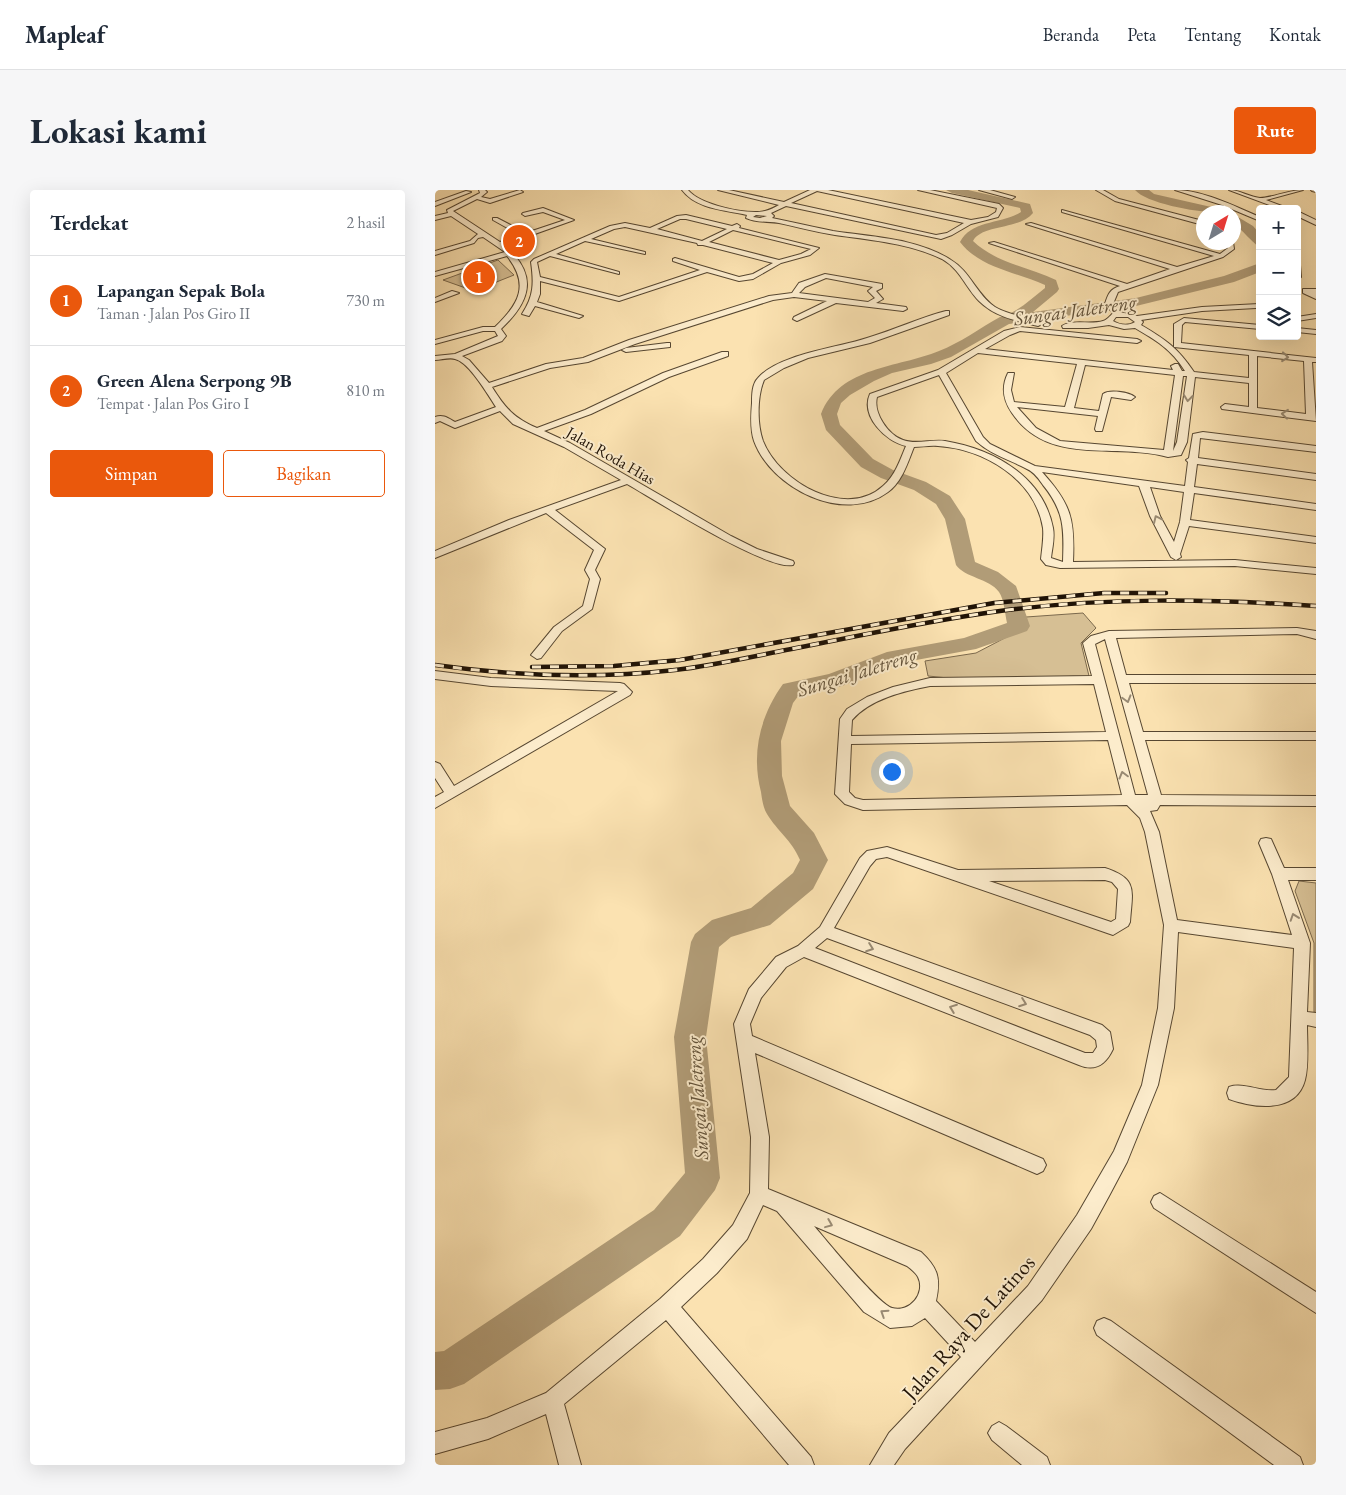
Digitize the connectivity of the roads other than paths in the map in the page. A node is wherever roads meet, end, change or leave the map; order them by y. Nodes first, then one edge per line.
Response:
1 (685, 190) edge
2 (721, 190) edge
3 (815, 190) edge
4 (820, 190) edge
5 (921, 190) edge
6 (982, 190) edge
7 (1099, 190) edge
8 (1178, 190) edge
9 (1187, 190) edge
10 (1232, 190) edge
11 (1300, 190) edge
12 (519, 192) dead end
13 (482, 193) edge
14 (1012, 197) dead end
15 (1262, 199) junction
16 (787, 203) junction
17 (435, 205) edge
18 (1277, 205) edge
19 (1064, 211) dead end
20 (1316, 212) edge
21 (450, 213) junction
22 (1256, 213) edge
23 (1301, 214) edge
24 (557, 215) junction
25 (1301, 215) edge
26 (767, 216) junction
27 (752, 217) junction
28 (1256, 217) edge
29 (435, 218) edge
30 (495, 219) dead end
31 (543, 219) dead end
32 (1196, 221) edge
33 (970, 222) junction
34 (1316, 223) edge
35 (1029, 224) dead end
36 (734, 227) junction
37 (552, 228) junction
38 (649, 230) junction
39 (484, 234) junction
40 (526, 236) junction
41 (584, 239) junction
42 (992, 243) dead end
43 (501, 244) junction
44 (700, 244) junction
45 (493, 247) dead end
46 (1231, 250) edge
47 (435, 253) edge
48 (510, 253) junction
49 (643, 253) dead end
50 (549, 254) junction
51 (1221, 256) junction
52 (675, 260) dead end
53 (779, 262) junction
54 (443, 263) dead end
55 (435, 266) edge
56 (1177, 268) junction
57 (708, 269) junction
58 (617, 273) dead end
59 (435, 274) edge
60 (536, 278) junction
61 (1127, 286) junction
62 (455, 293) dead end
63 (794, 295) junction
64 (1301, 295) edge
65 (1315, 296) edge
66 (435, 300) edge
67 (833, 301) junction
68 (533, 303) junction
69 (1256, 304) edge
70 (868, 305) junction
71 (903, 309) dead end
72 (945, 313) dead end
73 (526, 314) dead end
74 (1118, 315) junction
75 (579, 316) dead end
76 (1316, 316) edge
77 (1301, 318) edge
78 (797, 319) dead end
79 (1111, 322) junction
80 (1136, 322) junction
81 (1021, 324) junction
82 (1256, 327) edge
83 (497, 329) junction
84 (1301, 330) edge
85 (1316, 332) edge
86 (1137, 341) dead end
87 (1159, 341) junction
88 (435, 342) edge
89 (667, 345) dead end
90 (979, 351) junction
91 (605, 352) junction
92 (725, 354) dead end
93 (1253, 354) junction
94 (456, 356) junction
95 (435, 358) edge
96 (1312, 360) edge
97 (1082, 362) junction
98 (941, 372) junction
99 (1179, 373) junction
100 (1011, 374) dead end
101 (1191, 374) junction
102 (1253, 381) junction
103 (487, 386) junction
104 (1313, 387) edge
105 (1131, 397) dead end
106 (1012, 404) junction
107 (1225, 407) dead end
108 (501, 408) junction
109 (1069, 410) junction
110 (1253, 410) junction
111 (1102, 414) junction
112 (1313, 417) edge
113 (435, 420) edge
114 (1099, 429) dead end
115 (537, 432) junction
116 (911, 444) junction
117 (1316, 449) edge
118 (1168, 454) junction
119 (1191, 460) junction
120 (1033, 468) junction
121 (1316, 477) edge
122 (627, 481) junction
123 (1143, 482) junction
124 (1189, 489) junction
125 (1316, 507) edge
126 (547, 509) junction
127 (1185, 522) junction
128 (1316, 540) edge
129 (435, 555) edge
130 (1177, 558) junction
131 (789, 563) dead end
132 (1068, 565) junction
133 (1316, 571) edge
134 (1316, 634) edge
135 (1109, 635) junction
136 (537, 655) dead end
137 (435, 675) edge
138 (1121, 679) junction
139 (1316, 679) edge
140 (1098, 680) junction
141 (1112, 736) junction
142 (1138, 736) junction
143 (1316, 736) edge
144 (844, 740) junction
145 (435, 767) edge
146 (451, 793) junction
147 (1130, 800) junction
148 (1316, 801) edge
149 (435, 803) edge
150 (1151, 808) junction
151 (1266, 843) dead end
152 (1279, 874) junction
153 (1316, 874) edge
154 (955, 876) junction
155 (1171, 925) junction
156 (825, 931) junction
157 (1302, 943) junction
158 (803, 950) junction
159 (1299, 1017) junction
160 (1316, 1020) edge
161 (745, 1041) junction
162 (1235, 1093) dead end
163 (1037, 1165) dead end
164 (759, 1194) junction
165 (1160, 1202) dead end
166 (784, 1206) junction
167 (926, 1304) junction
168 (1316, 1304) edge
169 (667, 1306) junction
170 (1105, 1328) dead end
171 (976, 1358) junction
172 (553, 1400) junction
173 (999, 1433) dead end
174 (435, 1442) edge
175 (570, 1465) edge
176 (803, 1465) edge
177 (881, 1465) edge
178 (1039, 1465) edge
179 (1292, 1465) edge

1 - 27 street
2 - 16 street
3 - 16 street
4 - 33 street
5 - 33 street
6 - 14 street
7 - 32 street
8 - 28 street
9 - 22 street
10 - 15 street
11 - 15 street
12 - 13 street
13 - 17 street
13 - 21 street
15 - 18 street
16 - 26 street
16 - 33 street
17 - 21 street
19 - 51 street
20 - 23 street
21 - 29 street
21 - 39 street
24 - 31 street
24 - 37 street
24 - 37 street
25 - 34 street
26 - 27 street
26 - 81 street
27 - 36 street
30 - 40 street
35 - 56 street
36 - 38 street
36 - 44 street
36 - 53 street
37 - 40 street
38 - 41 street
38 - 44 street
39 - 43 street
39 - 47 street
40 - 43 street
41 - 49 street
41 - 50 street
42 - 61 street
43 - 45 street
43 - 48 street
44 - 53 street
46 - 51 street
48 - 59 street
48 - 83 street
50 - 58 street
50 - 60 street
51 - 56 street
52 - 57 street
53 - 57 street
54 - 55 street
56 - 61 street
57 - 60 street
60 - 68 street
61 - 74 street
62 - 66 street
63 - 67 street
63 - 70 street
63 - 91 street
64 - 65 street
67 - 70 street
67 - 78 street
68 - 73 street
68 - 75 street
69 - 80 street
70 - 71 street
72 - 116 street
74 - 79 street
74 - 80 street
76 - 77 street
79 - 80 street
79 - 81 street
80 - 87 street
81 - 86 street
81 - 90 street
82 - 93 street
83 - 88 street
83 - 94 street
84 - 85 street
87 - 99 street
87 - 101 street
89 - 91 street
90 - 97 street
90 - 98 street
91 - 103 street
92 - 115 street
93 -> 96 street
93 - 102 street
94 - 95 street
94 - 103 street, Jalan Roda Hias
96 - 104 street
97 - 99 street
97 - 109 street
98 - 116 street
98 - 120 street
99 - 101 street
99 - 118 street
100 - 106 street
101 - 102 street
101 -> 118 street
102 - 110 street
103 - 108 street, Jalan Roda Hias
104 - 112 street
105 - 111 street
106 - 109 street
106 - 118 street
107 - 110 street
108 - 113 street
108 - 115 street, Jalan Roda Hias
109 - 111 street
112 -> 110 street
111 - 114 street
115 - 122 street, Jalan Roda Hias
116 - 132 street
117 - 119 street
119 - 121 street
119 - 124 street
120 - 123 street
120 - 132 street
122 - 126 street
122 - 131 street, Jalan Roda Hias
123 - 124 street
130 -> 123 street
124 - 125 street
124 - 127 street
126 - 129 street
126 - 136 street
127 - 128 street
127 - 130 street
130 - 132 street
130 - 133 street
134 - 135 street
135 - 138 street, Jalan Raya De Latinos
135 - 140 street
137 - 146 street
138 - 139 street
138 -> 142 street, Jalan Raya De Latinos
140 - 141 street
140 - 144 street
141 - 144 street
147 -> 141 street
142 - 143 street
142 - 150 street, Jalan Raya De Latinos
144 - 147 street
145 - 146 street
146 - 149 street
147 - 150 street
148 - 150 street
150 - 155 street, Jalan Raya De Latinos
151 - 152 street
152 - 153 street
157 -> 152 street
154 - 154 street
154 - 156 street
155 - 157 street
155 - 171 street, Jalan Raya De Latinos
156 - 158 street
156 -> 158 street
157 - 159 street
158 - 161 street
159 - 160 street
159 - 162 street
161 - 163 street
161 - 164 street
164 - 166 street
164 - 169 street
165 - 168 street
166 -> 167 street
167 -> 166 street
167 - 171 street
169 - 172 street
169 - 176 street
170 - 179 street
171 - 177 street, Jalan Raya De Latinos
172 - 174 street
172 - 175 street
173 - 178 street

